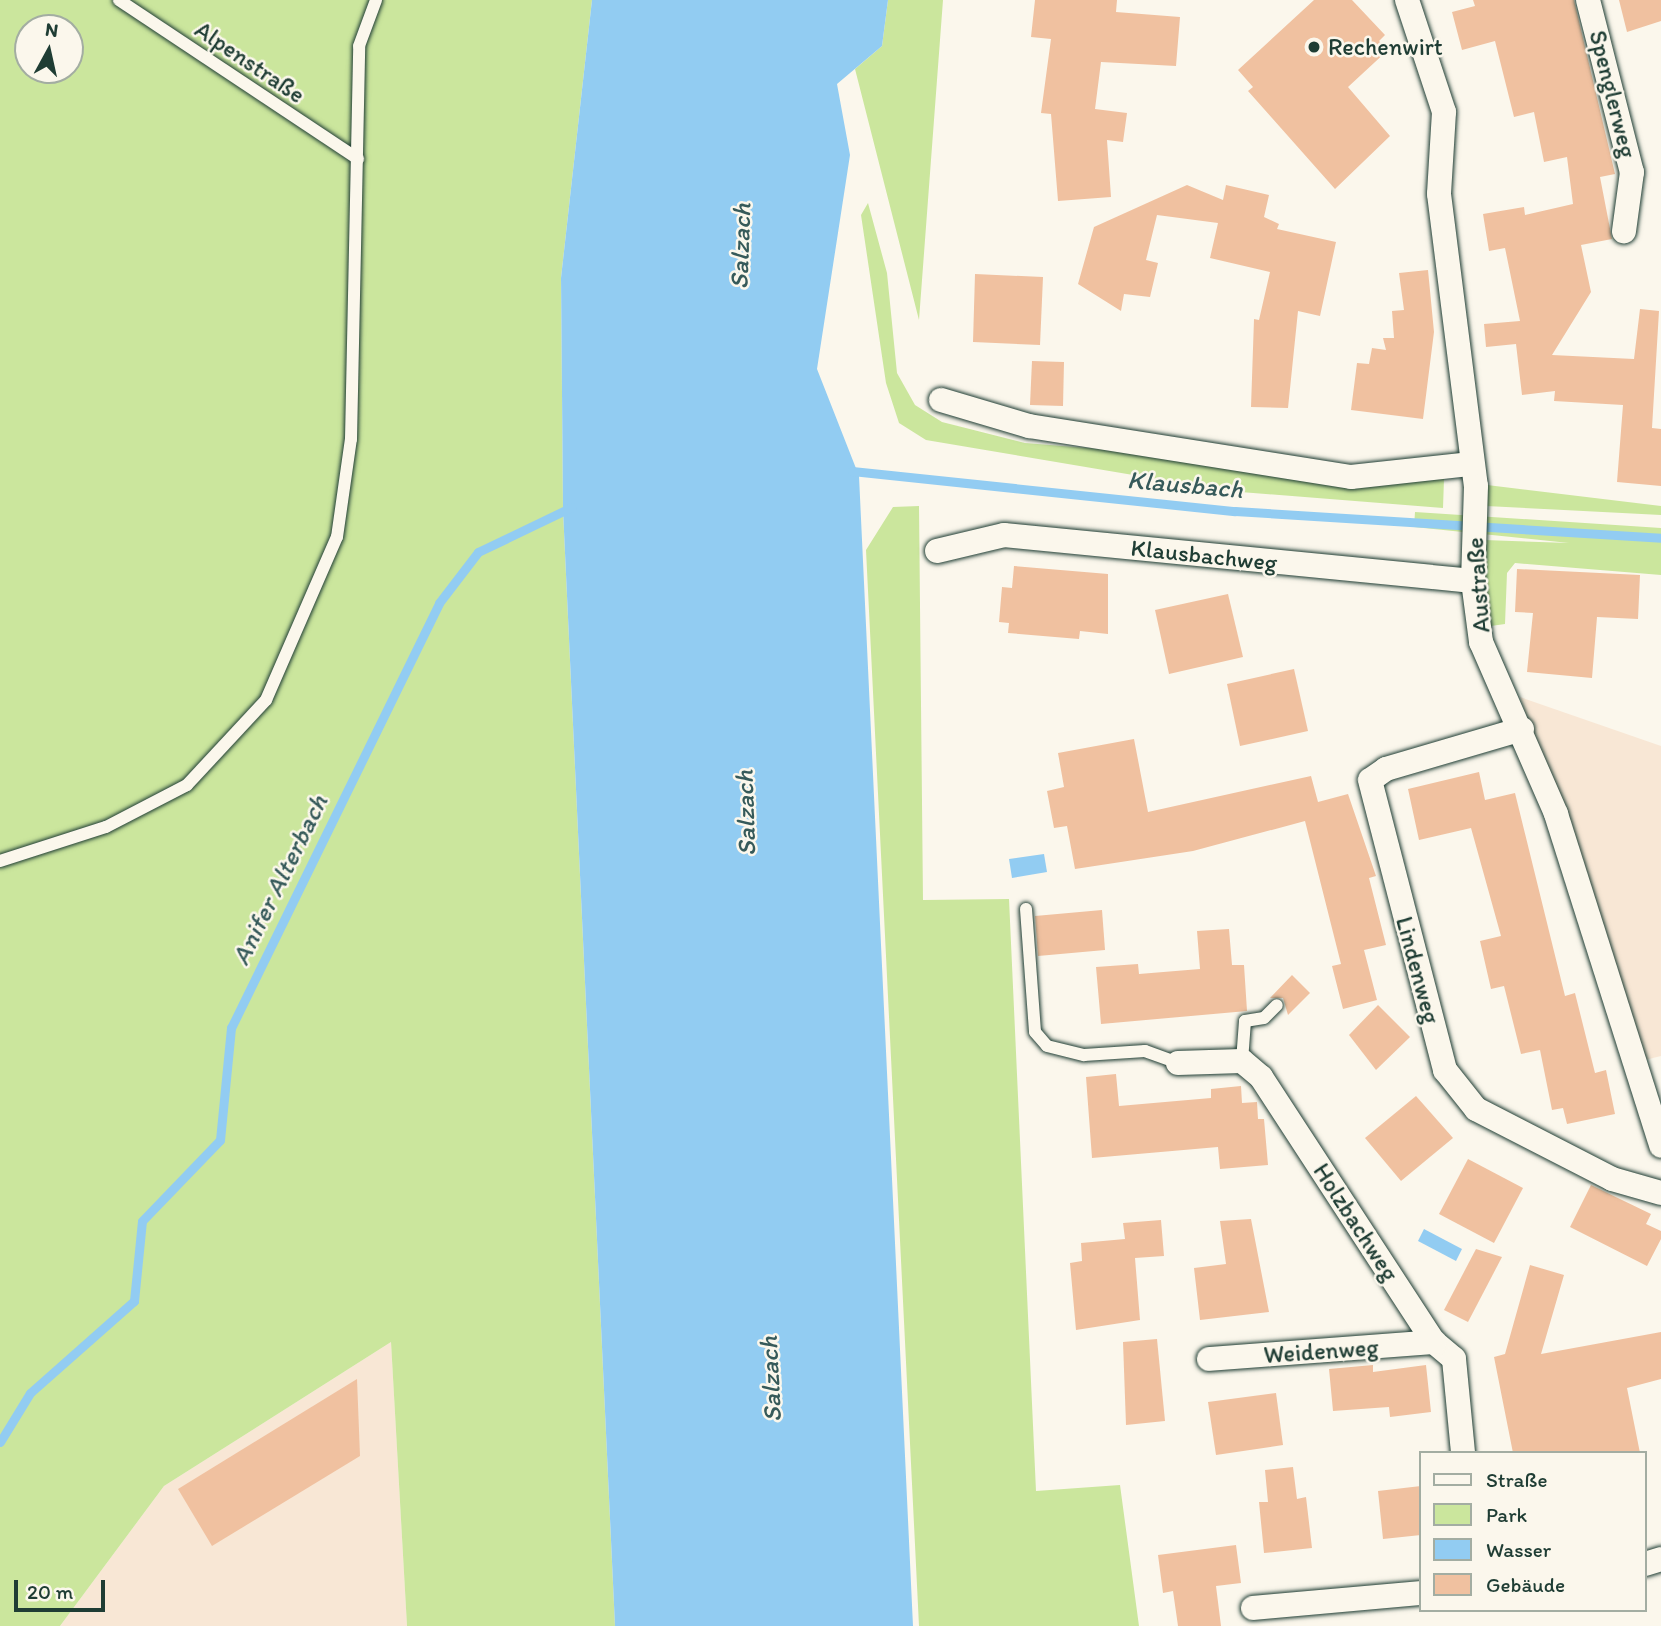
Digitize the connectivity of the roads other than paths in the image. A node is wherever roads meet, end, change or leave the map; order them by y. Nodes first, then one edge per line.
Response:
1 (119, 0) edge
2 (376, 0) edge
3 (1407, 0) edge
4 (1588, 0) edge
5 (358, 159) junction
6 (1624, 231) dead end
7 (941, 400) dead end
8 (1473, 475) junction
9 (937, 551) dead end
10 (1472, 575) junction
11 (1522, 729) junction
12 (0, 861) edge
13 (1026, 909) dead end
14 (1277, 1005) dead end
15 (1242, 1061) junction
16 (1178, 1063) joint
17 (1661, 1146) edge
18 (1661, 1193) edge
19 (1434, 1342) junction
20 (1209, 1359) dead end
21 (1463, 1451) edge
22 (1420, 1593) edge
23 (1253, 1608) dead end

1 - 5 lane, Alpenstraße
2 - 5 lane
3 - 8 street, Austraße
4 - 6 street, Spenglerweg
5 - 12 lane
7 - 8 street
8 - 10 street, Austraße
9 - 10 street, Klausbachweg
10 - 11 street, Austraße
11 - 17 street, Austraße
11 - 18 street, Lindenweg
13 - 16 lane
14 - 15 lane
15 - 16 street
15 - 19 street, Holzbachweg
19 - 20 street, Weidenweg
19 - 21 street, Holzbachweg
22 - 23 street

